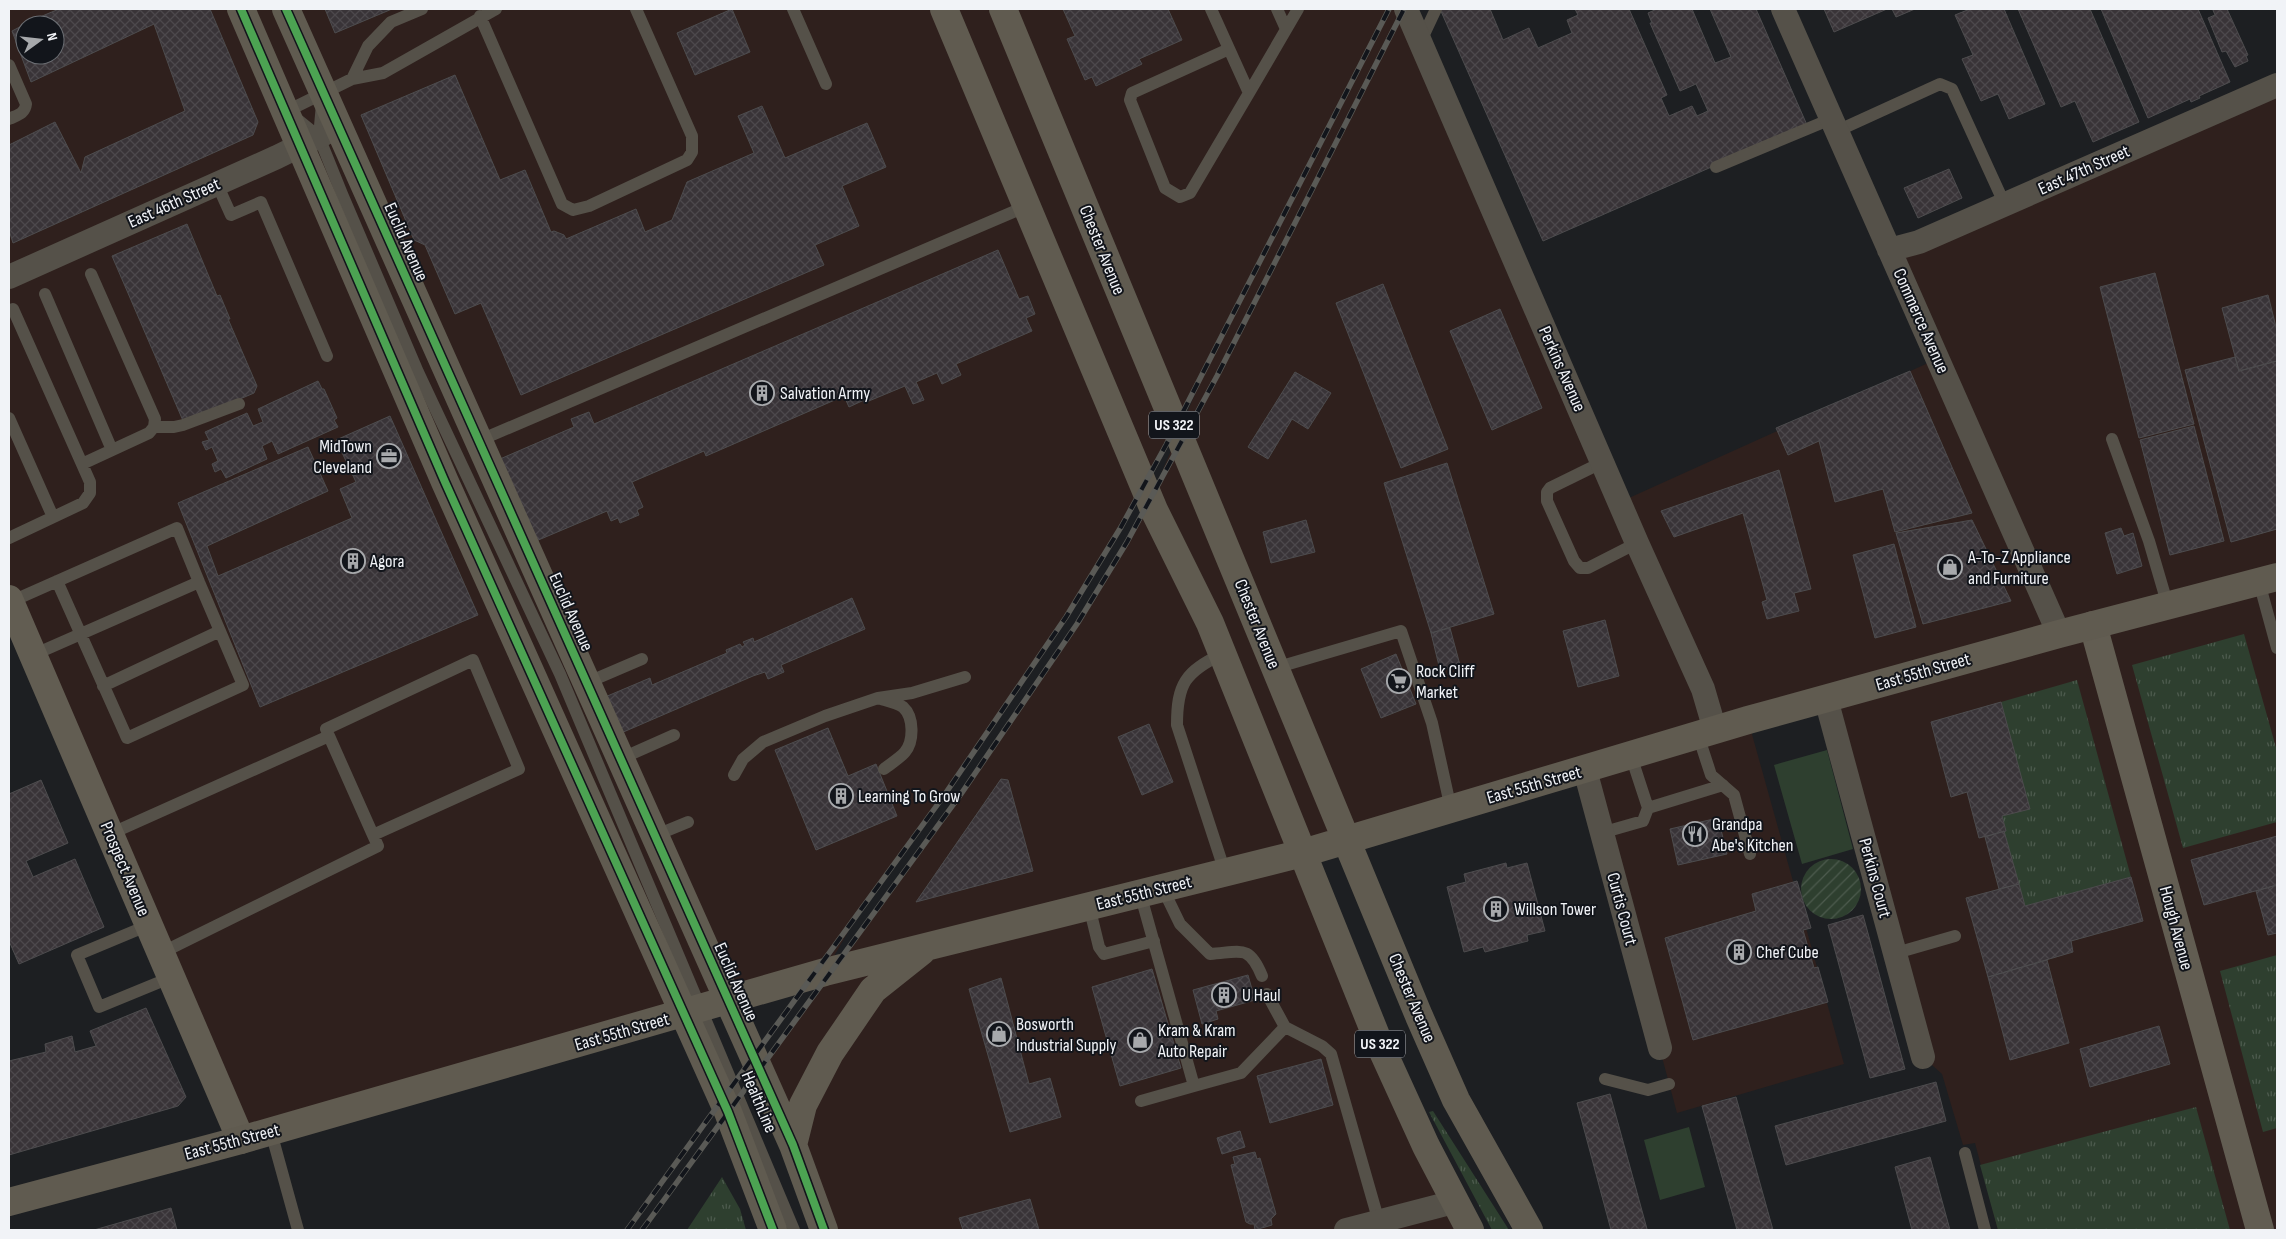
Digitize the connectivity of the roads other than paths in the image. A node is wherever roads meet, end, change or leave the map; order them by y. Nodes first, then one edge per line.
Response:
1 (241, 9) edge
2 (286, 9) edge
3 (422, 9) edge
4 (496, 9) edge
5 (636, 9) edge
6 (793, 9) edge
7 (944, 9) edge
8 (1003, 9) edge
9 (1211, 9) edge
10 (1277, 9) edge
11 (1298, 9) edge
12 (1406, 9) edge
13 (1436, 9) edge
14 (1783, 9) edge
15 (480, 16) junction
16 (1286, 29) junction
17 (1420, 43) junction
18 (1229, 49) junction
19 (9, 64) edge
20 (352, 79) junction
21 (826, 84) dead end
22 (2277, 85) edge
23 (323, 92) junction
24 (1248, 93) junction
25 (287, 111) junction
26 (9, 119) edge
27 (1834, 125) junction
28 (319, 136) junction
29 (1716, 167) dead end
30 (217, 184) junction
31 (2005, 205) junction
32 (1027, 206) junction
33 (1889, 250) junction
34 (91, 274) dead end
35 (9, 277) edge
36 (45, 294) dead end
37 (13, 309) dead end
38 (327, 356) dead end
39 (239, 404) dead end
40 (9, 418) edge
41 (154, 427) junction
42 (2112, 439) dead end
43 (478, 441) junction
44 (112, 450) junction
45 (1603, 462) junction
46 (82, 464) junction
47 (53, 517) junction
48 (9, 538) edge
49 (1638, 543) junction
50 (2268, 580) edge
51 (58, 581) junction
52 (199, 582) junction
53 (9, 600) edge
54 (2168, 606) junction
55 (2093, 625) junction
56 (220, 631) junction
57 (80, 634) junction
58 (2059, 634) junction
59 (2277, 648) edge
60 (1222, 654) junction
61 (33, 655) junction
62 (642, 659) dead end
63 (1275, 668) junction
64 (965, 677) dead end
65 (586, 684) junction
66 (103, 686) junction
67 (878, 698) junction
68 (1826, 699) junction
69 (1706, 732) junction
70 (674, 735) dead end
71 (329, 736) junction
72 (1631, 756) junction
73 (620, 759) junction
74 (884, 769) dead end
75 (1584, 770) junction
76 (734, 775) dead end
77 (1722, 785) junction
78 (1648, 808) junction
79 (1451, 809) junction
80 (688, 822) dead end
81 (1601, 833) junction
82 (110, 834) junction
83 (373, 835) junction
84 (654, 836) junction
85 (1346, 840) junction
86 (1303, 853) junction
87 (1750, 854) dead end
88 (1225, 872) junction
89 (1151, 891) junction
90 (1090, 906) junction
91 (149, 925) junction
92 (1955, 936) dead end
93 (1154, 941) junction
94 (927, 946) junction
95 (1896, 953) junction
96 (166, 965) junction
97 (1262, 976) dead end
98 (1266, 994) dead end
99 (728, 1001) junction
100 (693, 1012) junction
101 (1284, 1027) junction
102 (1660, 1048) dead end
103 (1923, 1057) dead end
104 (1605, 1079) dead end
105 (1669, 1084) dead end
106 (1194, 1086) junction
107 (1141, 1101) dead end
108 (271, 1132) junction
109 (242, 1140) junction
110 (794, 1145) junction
111 (1965, 1153) dead end
112 (9, 1202) edge
113 (1454, 1202) junction
114 (1378, 1222) junction
115 (298, 1230) edge
116 (773, 1230) edge
117 (794, 1230) edge
118 (824, 1230) edge
119 (1346, 1230) edge
120 (1470, 1230) edge
121 (1529, 1230) edge
122 (1985, 1230) edge
123 (2260, 1230) edge

1 - 25 main road, Euclid Avenue
2 - 23 main road, Euclid Avenue
3 - 20 lane
4 - 15 lane
5 - 15 lane
6 - 21 lane
7 - 32 main road, US 322
8 - 63 main road, Chester Avenue / US 322
9 - 18 lane
10 - 16 lane
11 - 16 lane
12 - 17 street, Perkins Avenue
13 - 17 lane
14 - 27 street, Commerce Avenue
15 - 20 lane
16 - 24 lane
17 - 45 street, Perkins Avenue
18 - 24 lane
18 - 24 lane
19 - 26 lane
20 - 23 lane
22 - 31 street, East 47th Street
23 - 25 lane
23 - 28 main road, Euclid Avenue
25 - 28 main road, Euclid Avenue
27 - 29 lane
27 - 31 lane
27 - 33 street, Commerce Avenue
28 - 30 street, East 46th Street
28 - 43 main road, Euclid Avenue
28 - 100 main road, Euclid Avenue
30 - 35 street, East 46th Street
30 - 38 lane
31 - 33 street, East 47th Street
32 - 43 lane
32 - 60 main road, US 322
33 - 58 street, Commerce Avenue
34 - 41 lane
36 - 44 lane
37 - 46 lane
39 - 41 lane
40 - 47 lane
41 - 44 lane
42 - 54 lane
43 - 65 main road, Euclid Avenue
44 - 46 lane
45 - 49 street, Perkins Avenue
45 - 49 lane
46 - 47 lane
47 - 48 lane
49 - 69 street, Perkins Avenue
50 - 54 main road, East 55th Street
50 - 59 lane
51 - 52 lane
51 - 53 lane
51 - 57 lane
52 - 56 lane
52 - 57 lane
53 - 61 street, Prospect Avenue
54 - 55 main road, East 55th Street
55 - 58 main road, East 55th Street
55 - 123 street, Hough Avenue
56 - 66 lane
56 - 66 lane
57 - 61 lane
57 - 66 lane
58 - 68 main road, East 55th Street
60 - 86 main road, US 322
60 - 88 lane
61 - 82 street, Prospect Avenue
62 - 65 lane
63 - 79 lane
63 - 85 main road, Chester Avenue / US 322
64 - 67 lane
65 - 73 main road, Euclid Avenue
67 - 74 lane
67 - 76 lane
68 - 69 main road, East 55th Street
68 - 95 street, Perkins Court
69 - 72 main road, East 55th Street
69 - 77 lane
70 - 73 lane
71 - 82 lane
71 - 83 lane
71 - 83 lane
72 - 75 main road, East 55th Street
72 - 78 lane
73 - 84 main road, Euclid Avenue
75 - 79 main road, East 55th Street
75 - 81 street, Curtis Court
77 - 78 lane
77 - 87 lane
78 - 81 lane
79 - 85 main road, East 55th Street
80 - 84 lane
81 - 102 street, Curtis Court
82 - 91 street, Prospect Avenue
83 - 96 lane
84 - 99 main road, Euclid Avenue
85 - 86 main road, East 55th Street
85 - 121 main road, Chester Avenue / US 322
86 - 88 main road, East 55th Street
86 - 113 main road, US 322
88 - 89 main road, East 55th Street
89 - 90 main road, East 55th Street
89 - 93 lane
89 - 97 lane
90 - 93 lane
90 - 94 main road, East 55th Street
91 - 96 street, Prospect Avenue
91 - 96 lane
92 - 95 lane
93 - 106 lane
94 - 99 main road, East 55th Street
94 - 110 main road
95 - 103 street, Perkins Court
96 - 109 street, Prospect Avenue
98 - 101 lane
99 - 100 main road, East 55th Street
99 - 110 main road, Euclid Avenue
100 - 108 main road, East 55th Street
100 - 116 main road, Euclid Avenue
100 - 117 lane, HealthLine
101 - 106 lane
101 - 114 lane
104 - 105 lane
106 - 107 lane
108 - 109 main road, East 55th Street
108 - 115 lane
109 - 112 main road, East 55th Street
110 - 118 main road, Euclid Avenue
111 - 122 lane
113 - 114 street
113 - 120 main road, US 322
114 - 119 street

